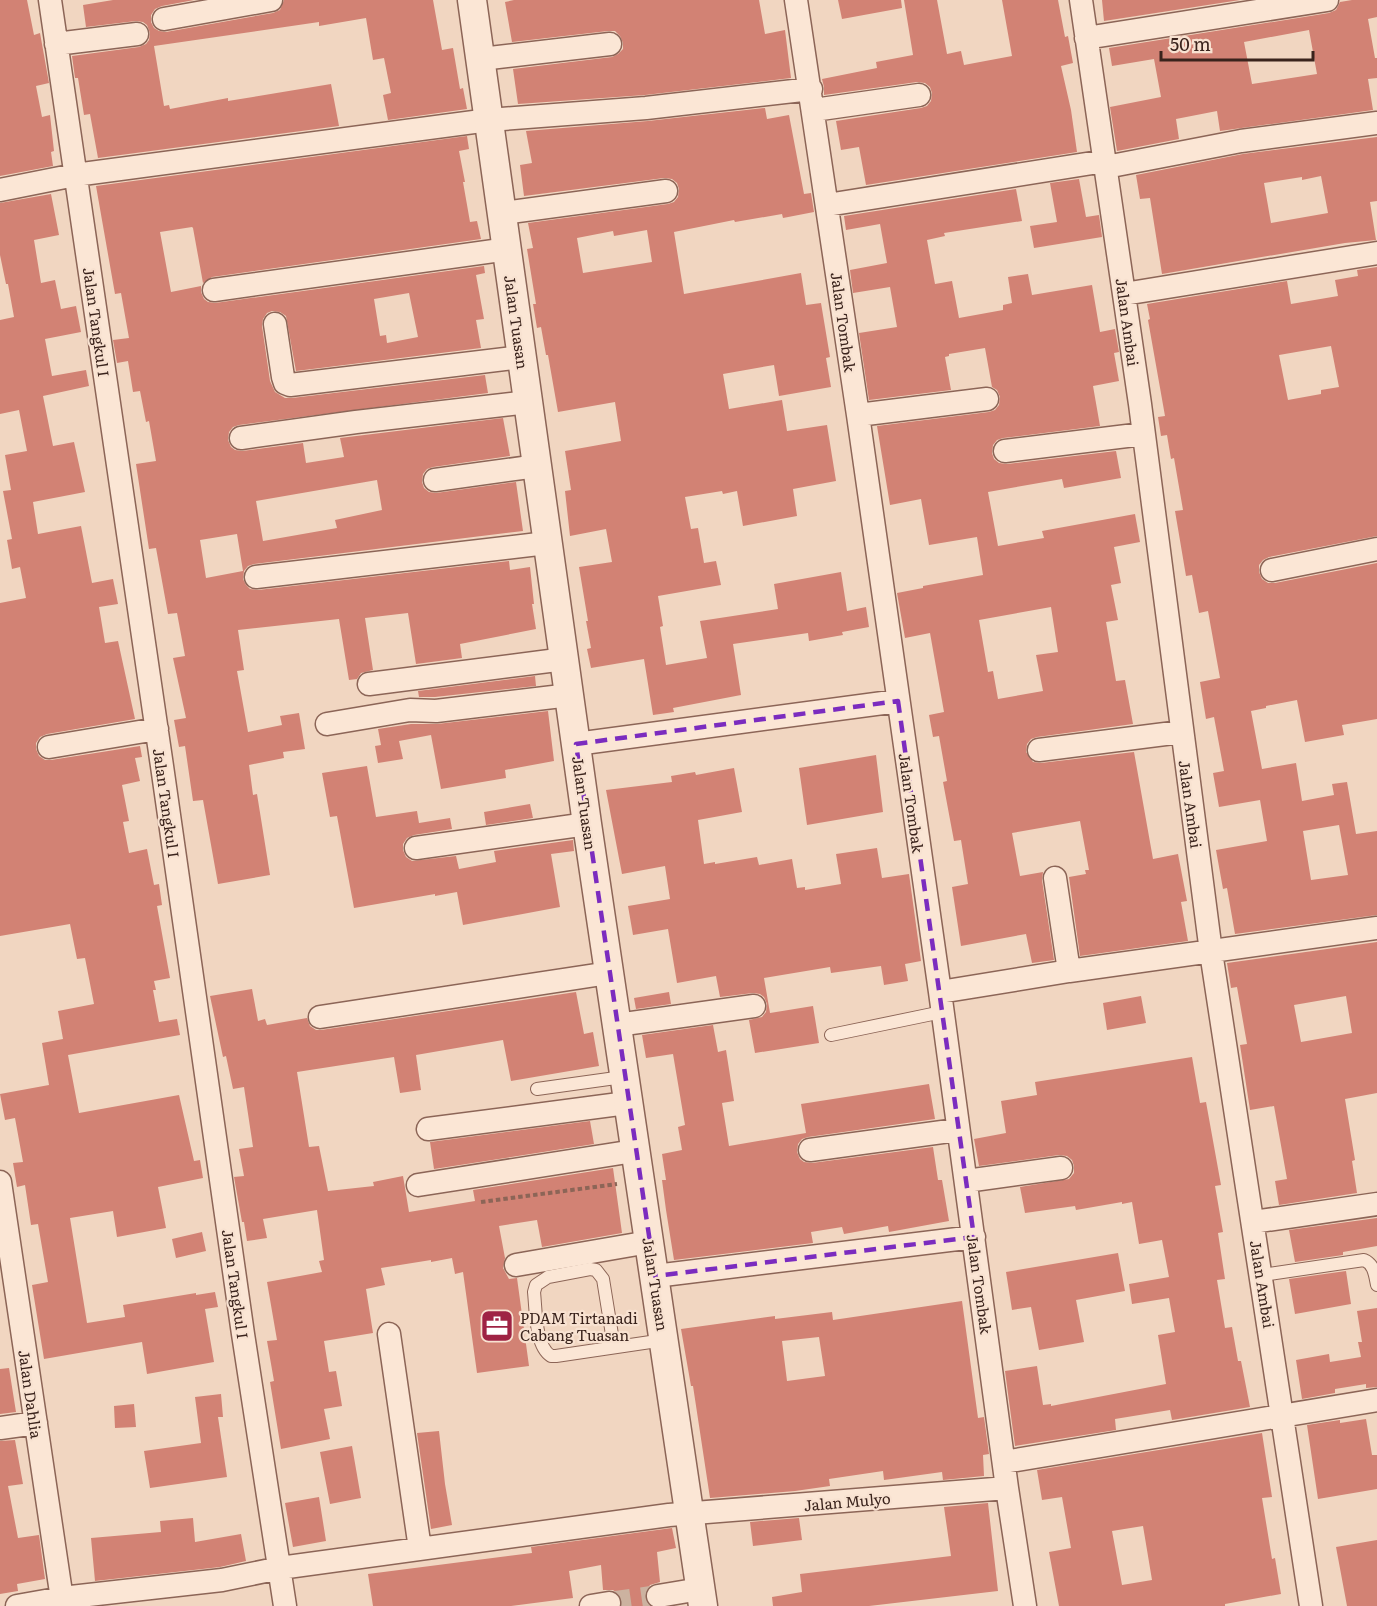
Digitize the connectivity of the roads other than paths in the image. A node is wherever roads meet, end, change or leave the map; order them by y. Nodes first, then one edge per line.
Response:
1 (50, 0) edge
2 (271, 0) edge
3 (472, 0) edge
4 (796, 0) edge
5 (1081, 0) edge
6 (1327, 0) edge
7 (164, 19) dead end
8 (136, 34) dead end
9 (1086, 38) junction
10 (56, 44) junction
11 (610, 44) dead end
12 (481, 59) junction
13 (919, 95) dead end
14 (812, 100) junction
15 (489, 120) junction
16 (1377, 123) edge
17 (1105, 164) junction
18 (75, 175) junction
19 (0, 190) edge
20 (666, 191) dead end
21 (827, 206) junction
22 (503, 213) junction
23 (508, 249) junction
24 (1377, 253) edge
25 (214, 290) dead end
26 (1124, 294) junction
27 (275, 324) dead end
28 (522, 357) junction
29 (987, 399) dead end
30 (528, 402) junction
31 (858, 415) junction
32 (1143, 434) junction
33 (241, 438) dead end
34 (1005, 451) dead end
35 (537, 466) junction
36 (435, 480) dead end
37 (547, 543) junction
38 (1377, 549) edge
39 (1272, 570) dead end
40 (256, 577) dead end
41 (565, 659) junction
42 (369, 684) dead end
43 (570, 695) junction
44 (898, 701) junction
45 (327, 724) dead end
46 (157, 729) junction
47 (1181, 732) junction
48 (576, 744) junction
49 (49, 747) dead end
50 (1039, 750) dead end
51 (587, 824) junction
52 (416, 848) dead end
53 (1055, 878) dead end
54 (1377, 928) edge
55 (1211, 952) junction
56 (1069, 971) junction
57 (609, 973) junction
58 (941, 1002) junction
59 (754, 1006) dead end
60 (320, 1017) dead end
61 (617, 1025) junction
62 (831, 1035) dead end
63 (537, 1089) dead end
64 (625, 1090) junction
65 (428, 1129) dead end
66 (957, 1130) junction
67 (810, 1150) dead end
68 (634, 1151) junction
69 (1061, 1168) dead end
70 (966, 1181) junction
71 (0, 1182) edge
72 (418, 1185) dead end
73 (1377, 1204) edge
74 (1253, 1222) junction
75 (974, 1237) junction
76 (649, 1242) junction
77 (516, 1265) dead end
78 (1262, 1275) junction
79 (655, 1276) junction
80 (1377, 1285) edge
81 (389, 1334) dead end
82 (664, 1340) junction
83 (614, 1347) junction
84 (1377, 1400) edge
85 (1283, 1417) junction
86 (36, 1422) junction
87 (0, 1428) edge
88 (1004, 1462) junction
89 (1007, 1488) junction
90 (688, 1513) junction
91 (420, 1549) junction
92 (280, 1568) junction
93 (658, 1596) tunnel mouth
94 (702, 1598) edge
95 (62, 1602) edge
96 (17, 1606) edge
97 (285, 1606) edge
98 (1025, 1606) edge
99 (1311, 1606) edge

1 - 10 street, Jalan Tangkul I
2 - 7 street
3 - 12 street, Jalan Tuasan
4 - 14 street, Jalan Tombak
5 - 9 street, Jalan Ambai
6 - 9 street
8 - 10 street
9 - 17 street, Jalan Ambai
10 - 18 street, Jalan Tangkul I
11 - 12 street
12 - 15 street, Jalan Tuasan
13 - 14 street
14 - 15 street
14 - 21 street, Jalan Tombak
15 - 18 street
15 - 22 street, Jalan Tuasan
16 - 17 street
17 - 21 street
17 - 26 street, Jalan Ambai
18 - 19 street
18 - 46 street, Jalan Tangkul I
20 - 22 street
21 - 31 street, Jalan Tombak
22 - 23 street, Jalan Tuasan
23 - 25 street
23 - 28 street, Jalan Tuasan
24 - 26 street
26 - 32 street, Jalan Ambai
27 - 28 street
28 - 30 street, Jalan Tuasan
29 - 31 street
30 - 33 street
30 - 35 street, Jalan Tuasan
31 - 44 street, Jalan Tombak
32 - 34 street
32 - 47 street, Jalan Ambai
35 - 36 street
35 - 37 street, Jalan Tuasan
37 - 40 street
37 - 41 street, Jalan Tuasan
38 - 39 street
41 - 42 street
41 - 43 street, Jalan Tuasan
43 - 45 street
43 - 48 street, Jalan Tuasan
44 - 48 street
44 - 58 street, Jalan Tombak
46 - 49 street
46 - 92 street, Jalan Tangkul I
47 - 50 street
47 - 55 street, Jalan Ambai
48 - 51 street, Jalan Tuasan
51 - 52 street
51 - 57 street, Jalan Tuasan
53 - 56 street
54 - 55 street
55 - 56 street
55 - 74 street, Jalan Ambai
56 - 58 street
57 - 60 street
57 - 61 street, Jalan Tuasan
58 - 62 lane
58 - 66 street, Jalan Tombak
59 - 61 street
61 - 64 street, Jalan Tuasan
63 - 64 lane
64 - 65 street
64 - 68 street, Jalan Tuasan
66 - 67 street
66 - 70 street, Jalan Tombak
68 - 72 street
68 - 76 street, Jalan Tuasan
69 - 70 street
70 - 75 street, Jalan Tombak
71 - 86 street, Jalan Dahlia
73 - 74 street
74 - 78 street, Jalan Ambai
75 - 79 street
75 - 88 street, Jalan Tombak
76 - 77 street
76 - 79 street, Jalan Tuasan
78 - 80 lane
78 - 85 street, Jalan Ambai
79 - 82 street, Jalan Tuasan
81 - 91 street
82 - 83 lane
82 - 90 street, Jalan Tuasan
83 - 83 lane
84 - 85 street
85 - 88 street
85 - 99 street, Jalan Ambai
86 - 87 street
86 - 95 street, Jalan Dahlia
88 - 89 street, Jalan Tombak
89 - 90 street, Jalan Mulyo
89 - 98 street, Jalan Tombak
90 - 91 street, Jalan Mulyo
90 - 94 street, Jalan Tuasan
91 - 92 street, Jalan Mulyo
92 - 95 street, Jalan Mulyo
92 - 97 street, Jalan Tangkul I
93 - 94 street
95 - 96 street, Jalan Mulyo

